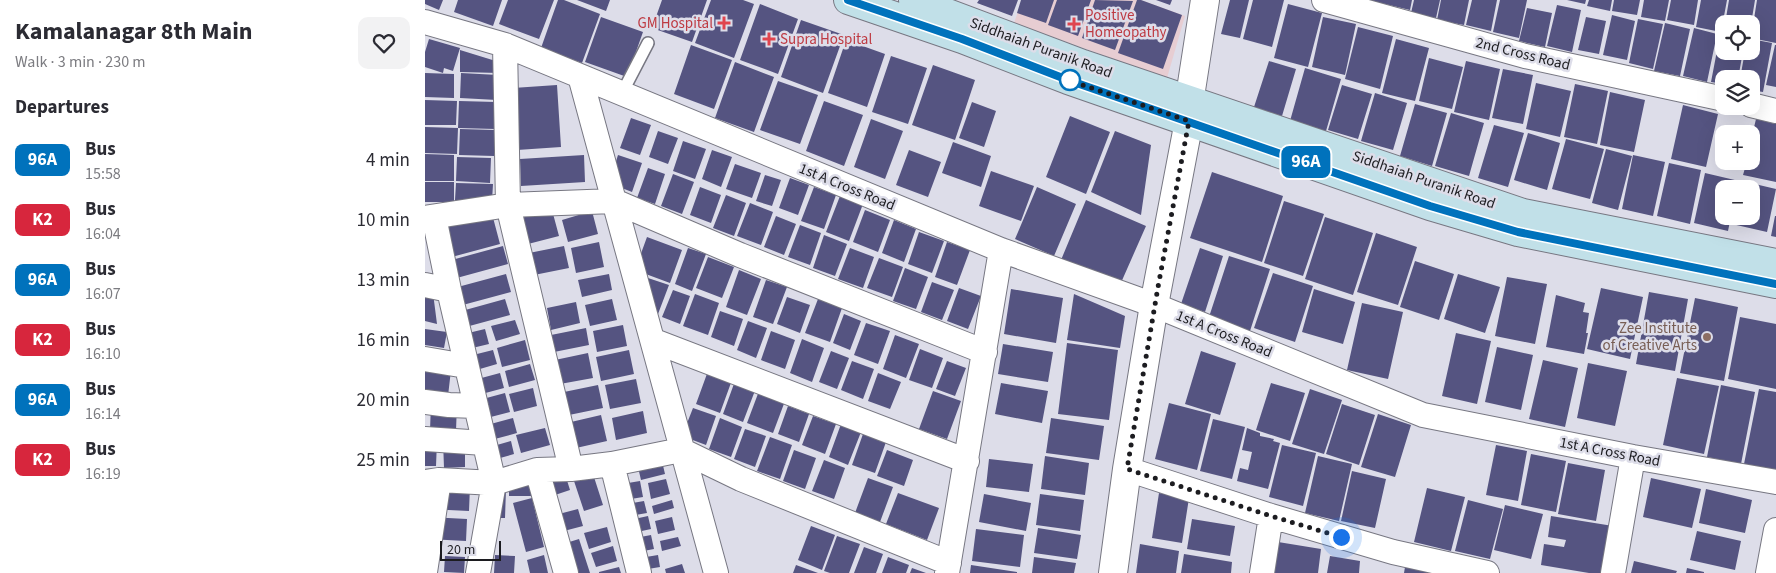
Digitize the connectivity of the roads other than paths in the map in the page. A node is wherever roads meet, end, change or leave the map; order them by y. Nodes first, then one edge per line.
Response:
1 (848, 0) edge
2 (913, 0) edge
3 (1205, 0) edge
4 (1325, 0) edge
5 (1356, 5) edge
6 (425, 22) edge
7 (647, 43) dead end
8 (505, 45) junction
9 (580, 76) junction
10 (622, 93) junction
11 (1715, 97) edge
12 (1760, 108) edge
13 (1190, 110) junction
14 (1776, 111) edge
15 (614, 201) junction
16 (508, 205) junction
17 (430, 217) edge
18 (1001, 250) junction
19 (1776, 263) edge
20 (1776, 284) edge
21 (425, 285) edge
22 (449, 290) junction
23 (1155, 305) junction
24 (654, 341) junction
25 (985, 352) junction
26 (425, 358) edge
27 (466, 366) junction
28 (425, 402) edge
29 (476, 406) junction
30 (425, 439) edge
31 (484, 443) junction
32 (681, 450) junction
33 (1633, 457) junction
34 (967, 461) junction
35 (612, 464) junction
36 (571, 469) junction
37 (1127, 469) junction
38 (537, 470) junction
39 (432, 481) edge
40 (1776, 482) edge
41 (494, 483) junction
42 (1271, 516) junction
43 (1776, 530) edge
44 (1406, 564) edge
45 (948, 568) edge
46 (425, 572) edge
47 (478, 573) edge
48 (566, 573) edge
49 (639, 573) edge
50 (716, 573) edge
51 (1113, 573) edge
52 (1262, 573) edge
53 (1487, 573) edge
54 (1613, 573) edge
55 (1768, 573) edge

1 - 13 main road, Siddhaiah Puranik Road
2 - 13 main road, Siddhaiah Puranik Road
3 - 13 street
4 - 5 street, 2nd Cross Road
5 - 11 street, 2nd Cross Road
6 - 8 street, 1st A Cross Road
7 - 10 lane
8 - 9 street, 1st A Cross Road
8 - 16 street
9 - 10 street, 1st A Cross Road
9 - 15 street
10 - 18 street, 1st A Cross Road
12 - 14 street
13 - 19 main road, Siddhaiah Puranik Road
13 - 20 main road, Siddhaiah Puranik Road
13 - 23 street
15 - 16 street
15 - 24 street
15 - 25 street
16 - 17 street
16 - 36 street
17 - 22 street
18 - 23 street, 1st A Cross Road
18 - 25 street
21 - 22 street
22 - 27 street
23 - 33 street, 1st A Cross Road
23 - 37 street
24 - 32 street
24 - 34 street
25 - 34 street
26 - 27 street
27 - 29 street
28 - 29 street
29 - 31 street
30 - 31 street
31 - 41 street
32 - 35 street
32 - 45 street
32 - 50 street
33 - 40 street, 1st A Cross Road
33 - 54 street
34 - 45 street
35 - 36 street
35 - 49 street
36 - 38 street
37 - 42 street
37 - 51 street
38 - 41 street
38 - 48 street
39 - 41 street
39 - 46 street
41 - 47 street
42 - 44 street
42 - 52 street
43 - 55 street
44 - 53 street

